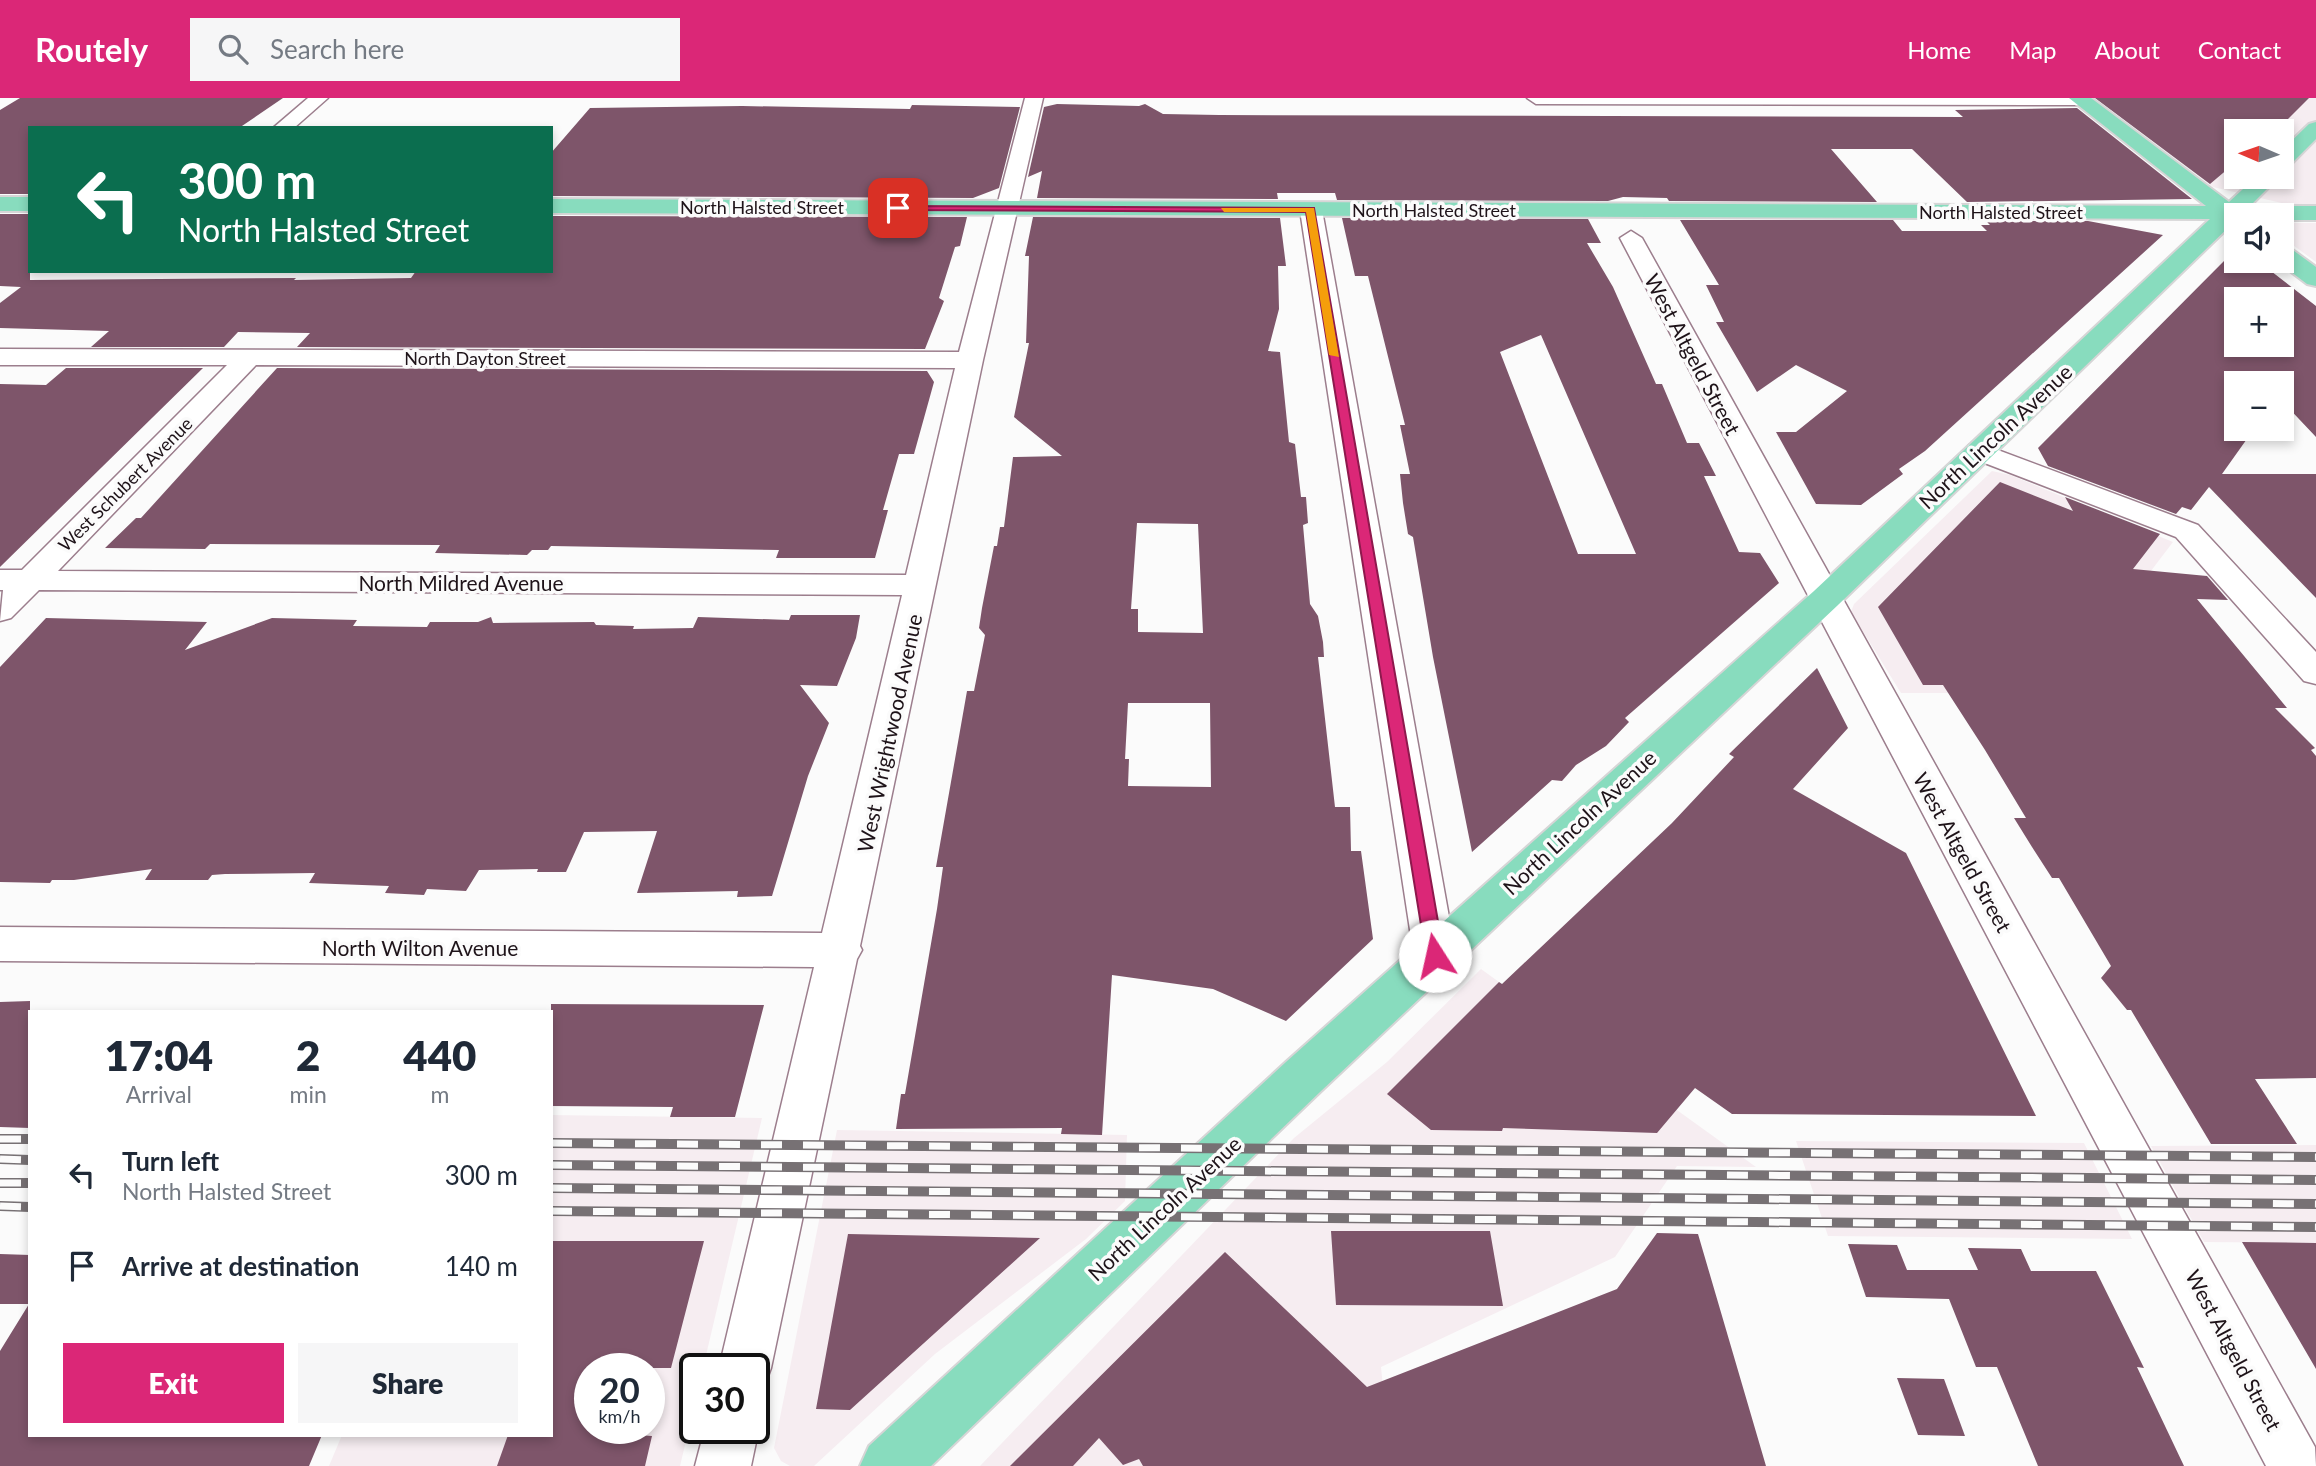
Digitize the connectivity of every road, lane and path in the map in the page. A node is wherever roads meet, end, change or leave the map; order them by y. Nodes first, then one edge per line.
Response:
1 (319, 98) edge
2 (1034, 98) edge
3 (1535, 98) edge
4 (2080, 99) edge
5 (284, 126) edge
6 (2316, 128) edge
7 (2294, 150) edge
8 (2257, 189) edge
9 (2245, 203) edge
10 (0, 204) edge
11 (28, 204) edge
12 (553, 206) edge
13 (1006, 208) junction
14 (2224, 209) edge
15 (1311, 210) junction
16 (2316, 213) edge
17 (2294, 214) edge
18 (2224, 216) edge
19 (2224, 224) edge
20 (1631, 238) dead end
21 (2294, 262) edge
22 (2316, 279) edge
23 (0, 357) edge
24 (249, 358) junction
25 (970, 360) junction
26 (1979, 451) junction
27 (15, 580) edge
28 (921, 585) junction
29 (1826, 598) junction
30 (0, 611) edge
31 (2316, 674) edge
32 (0, 944) edge
33 (841, 950) junction
34 (1435, 956) junction
35 (748, 1353) edge
36 (728, 1444) edge
37 (723, 1466) edge
38 (889, 1466) edge
39 (2296, 1466) edge

1 - 5 street
2 - 13 street, West Wrightwood Avenue
3 - 4 street
4 - 14 main road
6 - 7 main road
8 - 9 main road, North Lincoln Avenue
10 - 11 main road
12 - 13 main road, North Halsted Street
13 - 15 main road, North Halsted Street
13 - 25 street, West Wrightwood Avenue
15 - 18 main road, North Halsted Street
15 - 34 street
16 - 17 main road, North Halsted Street
19 - 26 main road, North Lincoln Avenue
20 - 29 street, West Altgeld Street
21 - 22 main road
23 - 24 street, North Dayton Street
24 - 25 street, North Dayton Street
24 - 27 street, West Schubert Avenue
25 - 28 street, West Wrightwood Avenue
26 - 29 main road, North Lincoln Avenue
26 - 31 street
27 - 28 street, North Mildred Avenue
27 - 30 street, West Schubert Avenue
28 - 33 street, West Wrightwood Avenue
29 - 34 main road, North Lincoln Avenue
29 - 39 street, West Altgeld Street
32 - 33 street, North Wilton Avenue
33 - 35 street, West Wrightwood Avenue
34 - 38 main road, North Lincoln Avenue
36 - 37 street

